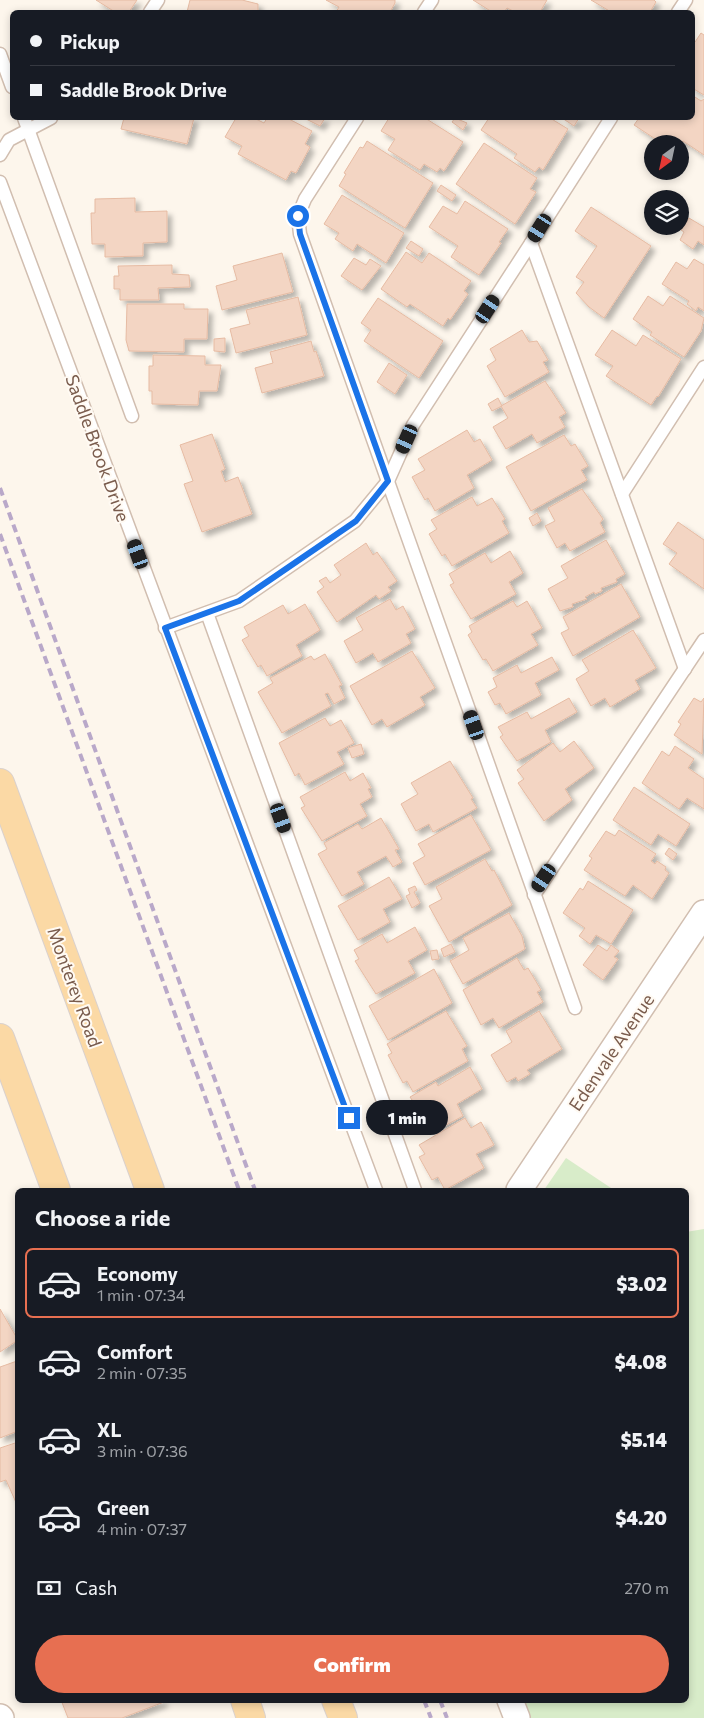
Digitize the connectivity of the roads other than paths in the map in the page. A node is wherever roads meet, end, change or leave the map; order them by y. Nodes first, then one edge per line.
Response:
1 (0, 54) edge
2 (10, 82) edge
3 (25, 120) edge
4 (47, 120) edge
5 (356, 120) edge
6 (609, 120) edge
7 (29, 130) junction
8 (0, 155) edge
9 (0, 182) edge
10 (531, 243) junction
11 (704, 367) edge
12 (132, 416) dead end
13 (388, 481) junction
14 (622, 494) junction
15 (207, 613) junction
16 (165, 628) junction
17 (704, 640) edge
18 (685, 669) junction
19 (0, 784) edge
20 (534, 894) junction
21 (704, 913) edge
22 (576, 1008) dead end
23 (0, 1038) edge
24 (55, 1188) edge
25 (149, 1188) edge
26 (375, 1188) edge
27 (414, 1188) edge
28 (520, 1188) edge
29 (246, 1703) edge
30 (337, 1703) edge
31 (511, 1703) edge
32 (251, 1718) edge
33 (343, 1718) edge
34 (517, 1718) edge

1 - 2 lane
3 - 7 lane
4 - 7 lane
5 - 13 lane
6 - 10 lane
7 - 8 lane
7 - 12 lane
9 - 16 lane, Saddle Brook Drive
10 - 13 lane
10 - 14 lane
11 - 14 lane
13 - 15 lane
13 - 20 lane
14 - 18 lane
15 - 16 lane
15 - 27 lane
16 - 26 lane, Saddle Brook Drive
17 - 18 lane
18 - 20 lane
19 - 25 main road, Monterey Road
20 - 22 lane
21 - 28 street, Edenvale Avenue
23 - 24 main road
29 - 32 main road
30 - 33 main road
31 - 34 street

